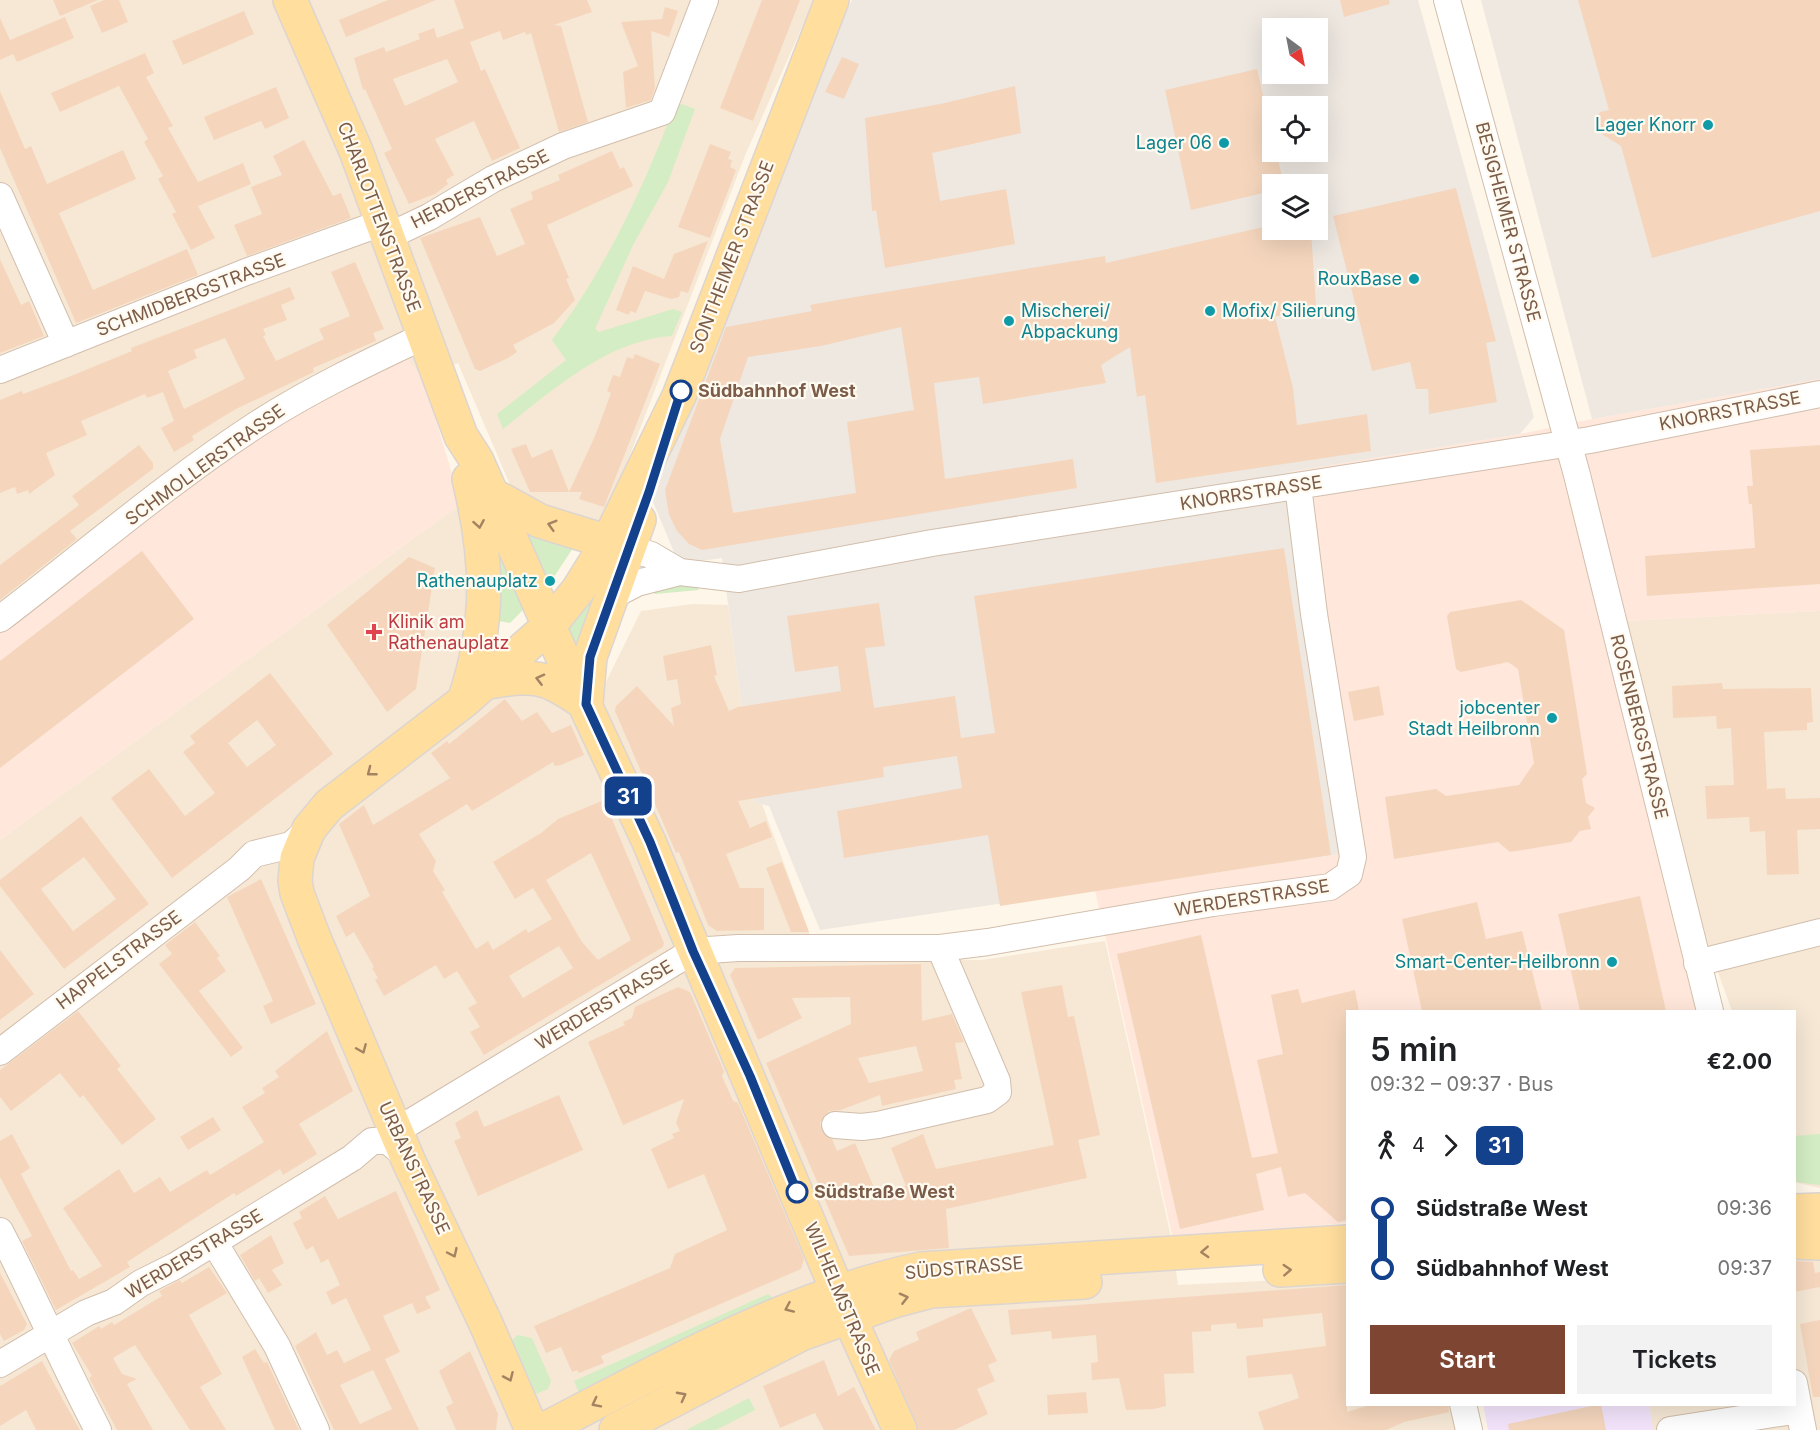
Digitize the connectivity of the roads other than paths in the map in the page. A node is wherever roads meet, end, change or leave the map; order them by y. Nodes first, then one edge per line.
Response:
1 (290, 0) edge
2 (705, 0) edge
3 (832, 0) edge
4 (1447, 0) edge
5 (0, 196) edge
6 (387, 229) junction
7 (424, 336) junction
8 (66, 344) junction
9 (0, 370) edge
10 (1820, 394) edge
11 (1569, 443) junction
12 (464, 452) junction
13 (1298, 486) junction
14 (491, 494) junction
15 (618, 545) junction
16 (680, 572) junction
17 (610, 597) junction
18 (0, 620) edge
19 (549, 626) junction
20 (476, 692) junction
21 (586, 704) junction
22 (309, 829) junction
23 (239, 869) junction
24 (301, 904) junction
25 (1820, 932) edge
26 (940, 948) junction
27 (693, 951) junction
28 (1697, 963) junction
29 (1710, 1010) edge
30 (0, 1052) edge
31 (835, 1125) dead end
32 (396, 1143) junction
33 (1820, 1210) edge
34 (1796, 1211) edge
35 (0, 1231) edge
36 (214, 1242) junction
37 (1346, 1242) edge
38 (1796, 1242) edge
39 (1820, 1243) edge
40 (1346, 1266) edge
41 (843, 1303) junction
42 (50, 1334) junction
43 (0, 1364) edge
44 (1796, 1394) edge
45 (1801, 1420) edge
46 (98, 1430) edge
47 (316, 1430) edge
48 (532, 1430) edge
49 (543, 1430) edge
50 (616, 1430) edge
51 (900, 1430) edge
52 (1670, 1430) edge

1 - 6 main road, CHARLOTTENSTRASSE
2 - 6 street, HERDERSTRASSE
3 - 15 main road, SONTHEIMER STRASSE
4 - 11 street, BESIGHEIMER STRASSE
5 - 8 street
6 - 7 main road, CHARLOTTENSTRASSE
6 - 8 street, SCHMIDBERGSTRASSE
7 - 12 main road, CHARLOTTENSTRASSE
7 - 18 street, SCHMOLLERSTRASSE
8 - 9 street, SCHMIDBERGSTRASSE
10 - 11 street, KNORRSTRASSE
11 - 13 street, KNORRSTRASSE
11 - 28 street, ROSENBERGSTRASSE
12 - 14 main road, CHARLOTTENSTRASSE
12 -> 20 main road
13 - 16 street, KNORRSTRASSE
13 - 26 street, WERDERSTRASSE
15 -> 14 main road
14 - 19 main road, CHARLOTTENSTRASSE
15 - 16 street, KNORRSTRASSE
15 - 17 main road, WILHELMSTRASSE
15 - 19 main road, SONTHEIMER STRASSE
16 - 17 street, KNORRSTRASSE
17 - 21 main road, WILHELMSTRASSE
19 - 20 main road, SONTHEIMER STRASSE
19 - 21 main road, WILHELMSTRASSE
21 -> 20 main road
20 -> 22 main road, HAPPELSTRASSE
21 - 27 main road, WILHELMSTRASSE
22 - 23 street, HAPPELSTRASSE
22 - 24 main road, HAPPELSTRASSE
23 - 24 street
23 - 30 street, HAPPELSTRASSE
24 -> 32 main road, URBANSTRASSE
25 - 28 street
26 - 27 street, WERDERSTRASSE
26 - 31 street
27 - 32 street, WERDERSTRASSE
27 - 41 main road, WILHELMSTRASSE
28 - 29 street, ROSENBERGSTRASSE
32 - 36 street, WERDERSTRASSE
32 -> 48 main road, URBANSTRASSE
33 - 34 main road
35 - 42 street
36 - 42 street, WERDERSTRASSE
36 - 47 street
37 -> 41 main road, SÜDSTRASSE
38 - 39 main road
41 -> 40 main road, SÜDSTRASSE
41 -> 49 main road, SÜDSTRASSE
50 -> 41 main road, SÜDSTRASSE
41 - 51 main road, WILHELMSTRASSE
42 - 43 street, WERDERSTRASSE
42 - 46 street
44 - 45 street
45 - 52 street

